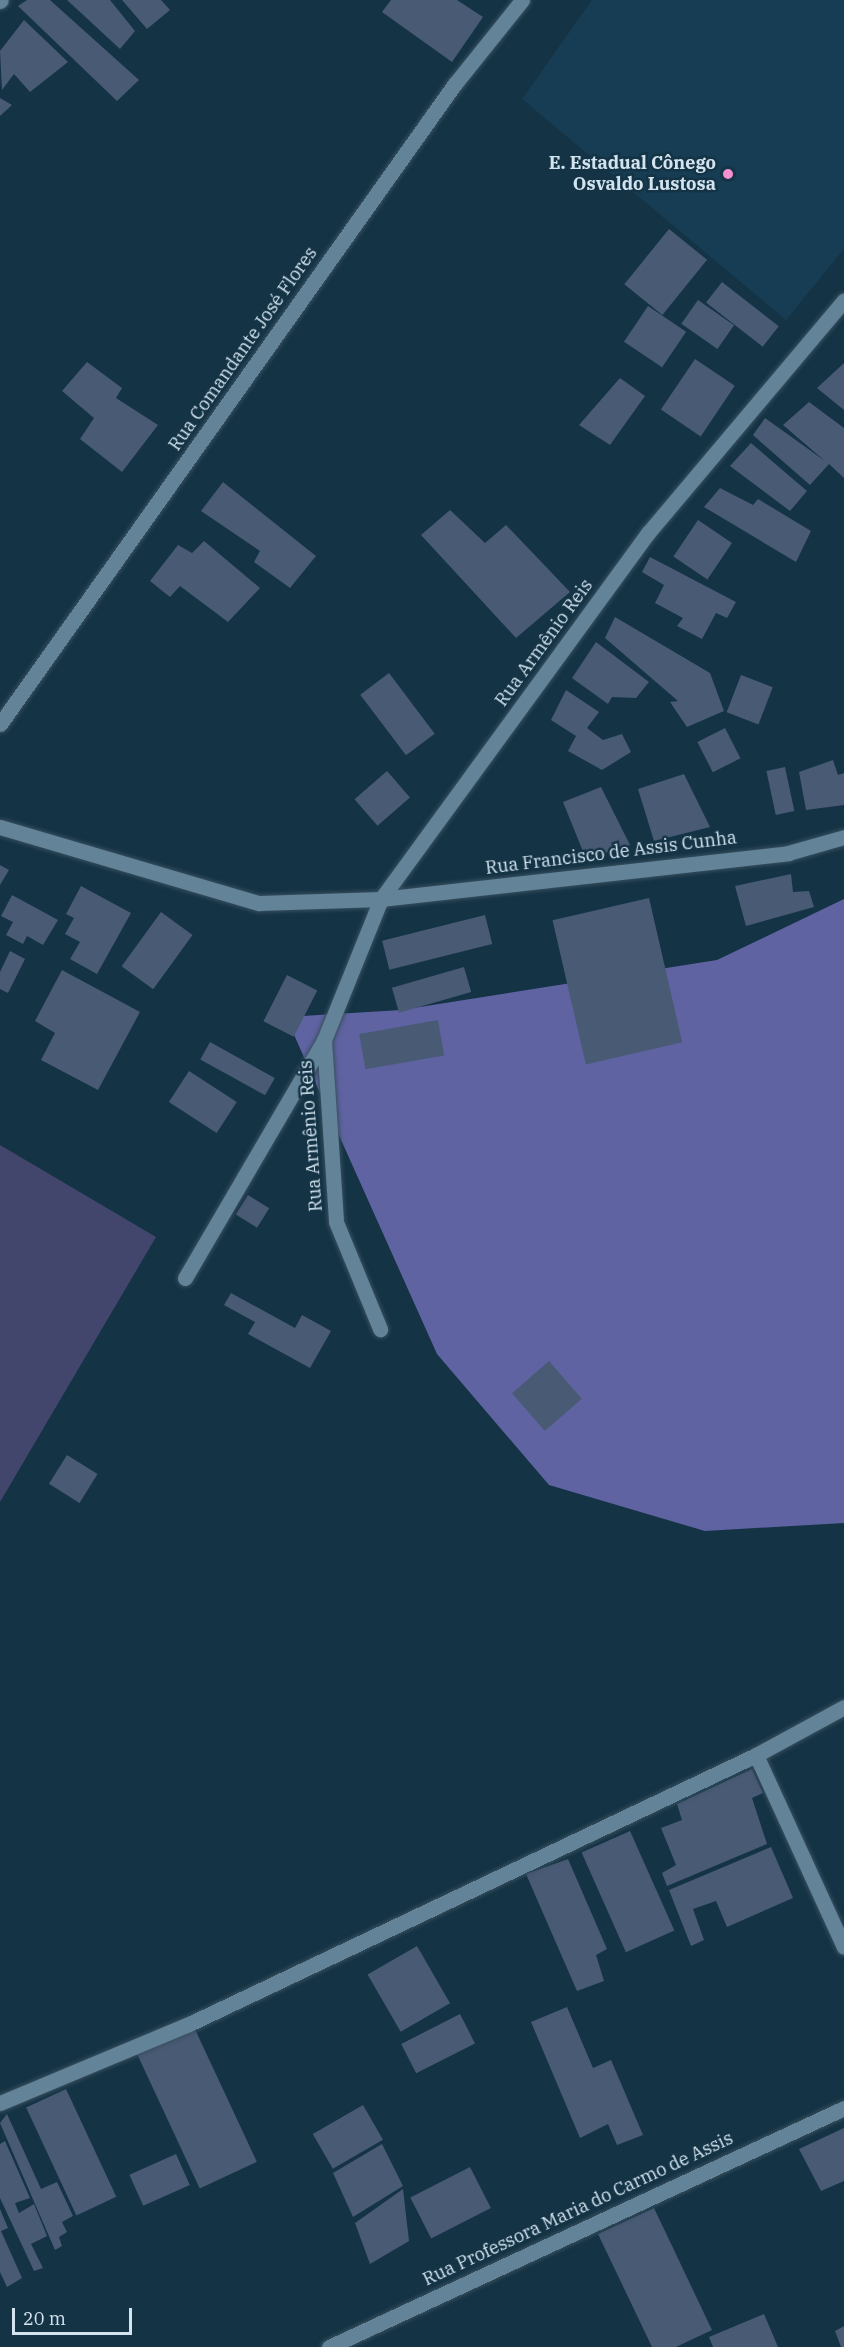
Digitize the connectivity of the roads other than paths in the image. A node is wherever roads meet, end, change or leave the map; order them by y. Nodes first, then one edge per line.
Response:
1 (522, 0) edge
2 (844, 300) edge
3 (0, 724) edge
4 (0, 827) edge
5 (844, 837) edge
6 (381, 899) junction
7 (324, 1040) junction
8 (185, 1278) dead end
9 (380, 1329) dead end
10 (844, 1707) edge
11 (756, 1755) junction
12 (844, 1947) edge
13 (0, 2103) edge
14 (844, 2108) edge
15 (329, 2347) edge

1 - 3 street, Rua Comandante José Flores
2 - 6 street, Rua Armênio Reis
4 - 6 street, Rua Francisco de Assis Cunha
5 - 6 street, Rua Francisco de Assis Cunha
6 - 7 street, Rua Armênio Reis
7 - 8 street, Rua Armênio Reis
7 - 9 street, Rua Armênio Reis
10 - 11 street
11 - 12 street
11 - 13 street
14 - 15 street, Rua Professora Maria do Carmo de Assis

